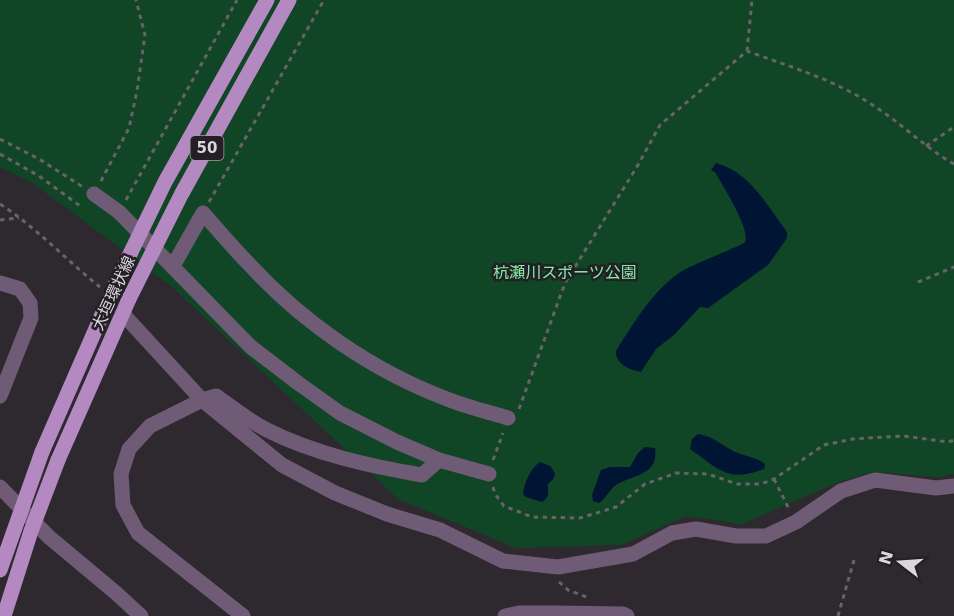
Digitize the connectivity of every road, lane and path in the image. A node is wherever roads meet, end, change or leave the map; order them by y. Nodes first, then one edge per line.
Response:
1 (136, 0) edge
2 (237, 0) edge
3 (267, 0) edge
4 (289, 0) edge
5 (324, 0) edge
6 (752, 0) edge
7 (747, 51) junction
8 (954, 127) edge
9 (0, 139) edge
10 (926, 146) junction
11 (0, 154) edge
12 (954, 164) edge
13 (94, 194) junction
14 (0, 204) edge
15 (83, 208) dead end
16 (119, 213) junction
17 (203, 213) junction
18 (20, 218) junction
19 (0, 220) edge
20 (173, 266) junction
21 (954, 267) edge
22 (918, 282) dead end
23 (0, 283) edge
24 (113, 289) junction
25 (123, 314) junction
26 (0, 396) edge
27 (202, 400) junction
28 (508, 418) junction
29 (954, 440) edge
30 (439, 460) junction
31 (489, 474) junction
32 (774, 479) junction
33 (954, 486) edge
34 (2, 495) edge
35 (796, 522) junction
36 (854, 560) dead end
37 (0, 570) edge
38 (556, 615) edge
39 (4, 616) edge
40 (141, 616) edge
41 (243, 616) edge
42 (505, 616) edge
43 (627, 616) edge
44 (838, 616) edge

1 - 13 path
2 - 16 path
3 - 24 main road, 大垣環状線 / 50, bridge
4 - 25 main road, 大垣環状線 / 50, bridge
5 - 17 path
6 - 7 path
7 - 10 path
7 - 28 path
8 - 10 path
9 - 13 path
10 - 12 path
11 - 15 path
13 - 16 street
14 - 18 path
16 - 20 street
17 - 20 street
17 - 28 street
18 - 19 path
18 - 24 path
20 - 30 street
21 - 22 path
23 - 26 street
24 - 37 main road, 大垣環状線 / 50, bridge
25 - 27 street
25 - 39 main road, 大垣環状線 / 50, bridge
27 - 30 street
27 - 35 street
27 - 41 street
28 - 31 path
29 - 32 path
30 - 31 street
31 - 32 path
32 - 35 path
33 - 35 street
34 - 40 street
36 - 44 path
38 - 42 street
38 - 43 street

